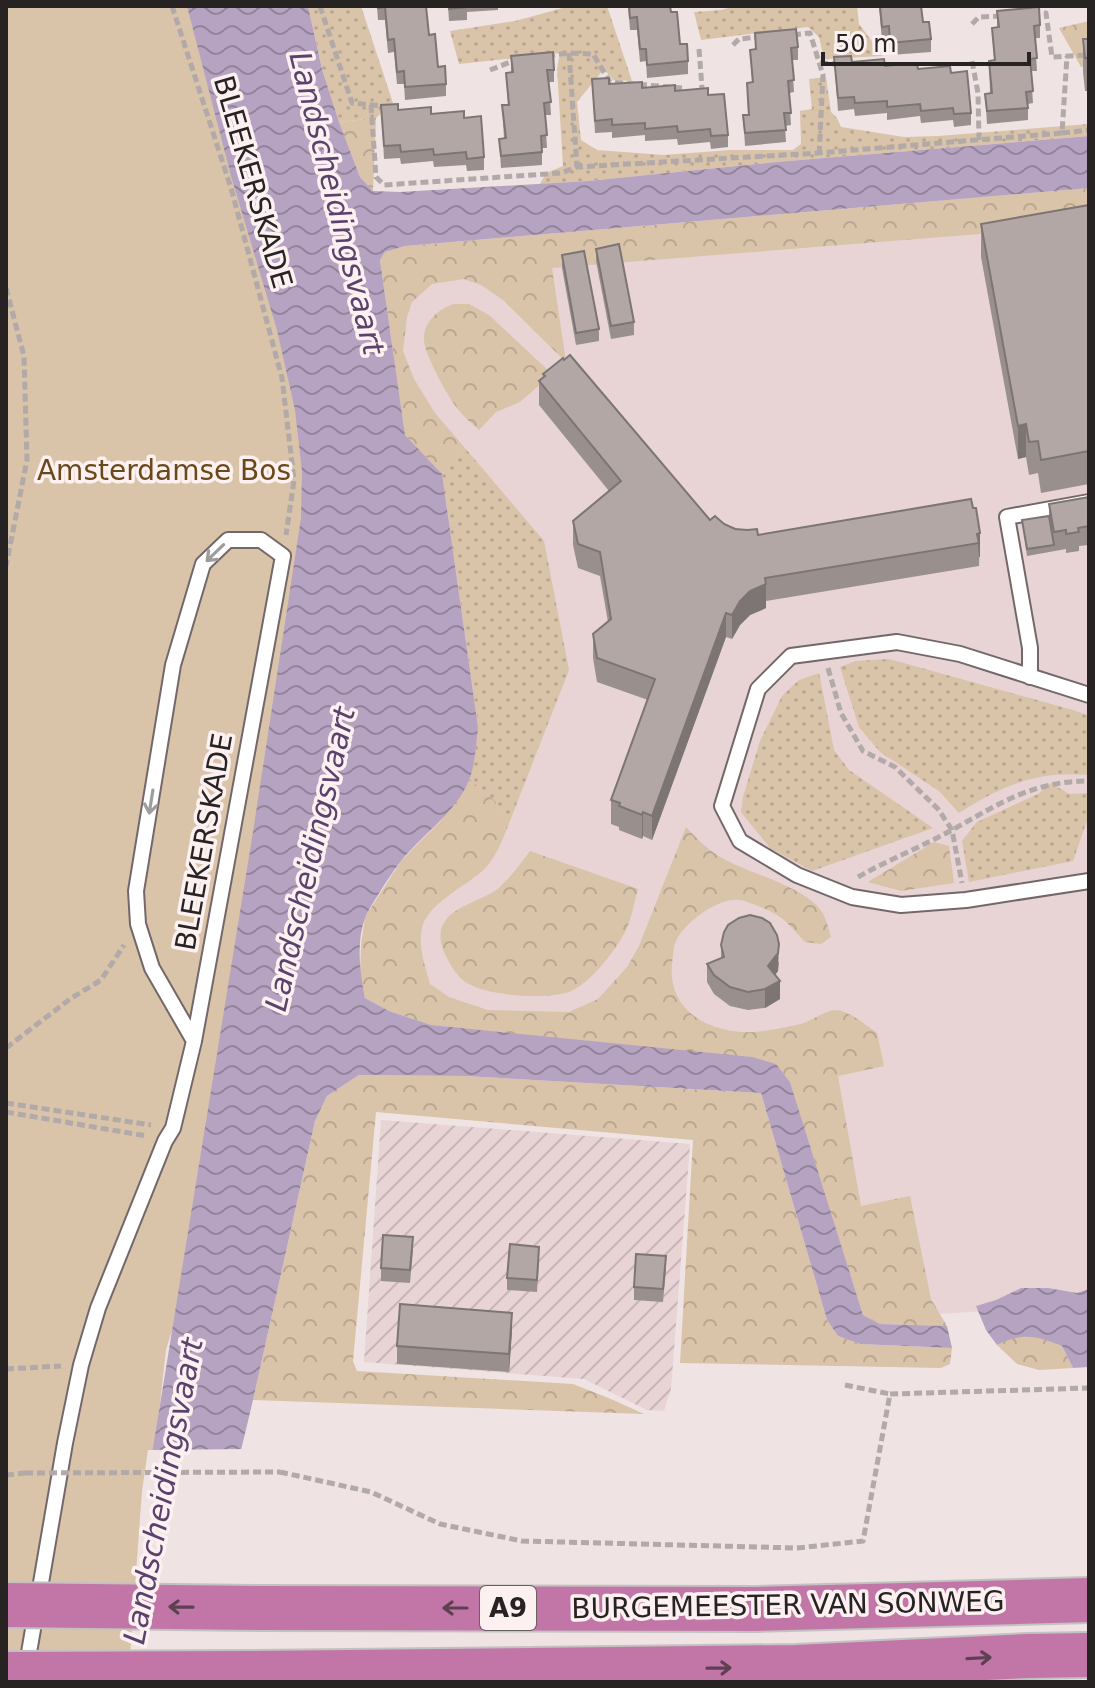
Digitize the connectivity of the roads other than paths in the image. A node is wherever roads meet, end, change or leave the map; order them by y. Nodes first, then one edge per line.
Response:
1 (1089, 502) edge
2 (1030, 677) junction
3 (1089, 695) edge
4 (1089, 881) edge
5 (194, 1041) junction
6 (1089, 1600) edge
7 (6, 1605) edge
8 (1089, 1655) edge
9 (6, 1674) edge
10 (24, 1682) edge

1 - 2 lane
2 - 3 lane
2 - 4 lane
5 -> 5 lane, BLEEKERSKADE
5 - 10 lane, BLEEKERSKADE
6 -> 7 highway, BURGEMEESTER VAN SONWEG / A9, bridge
9 -> 8 highway, BURGEMEESTER VAN SONWEG / A9, bridge

